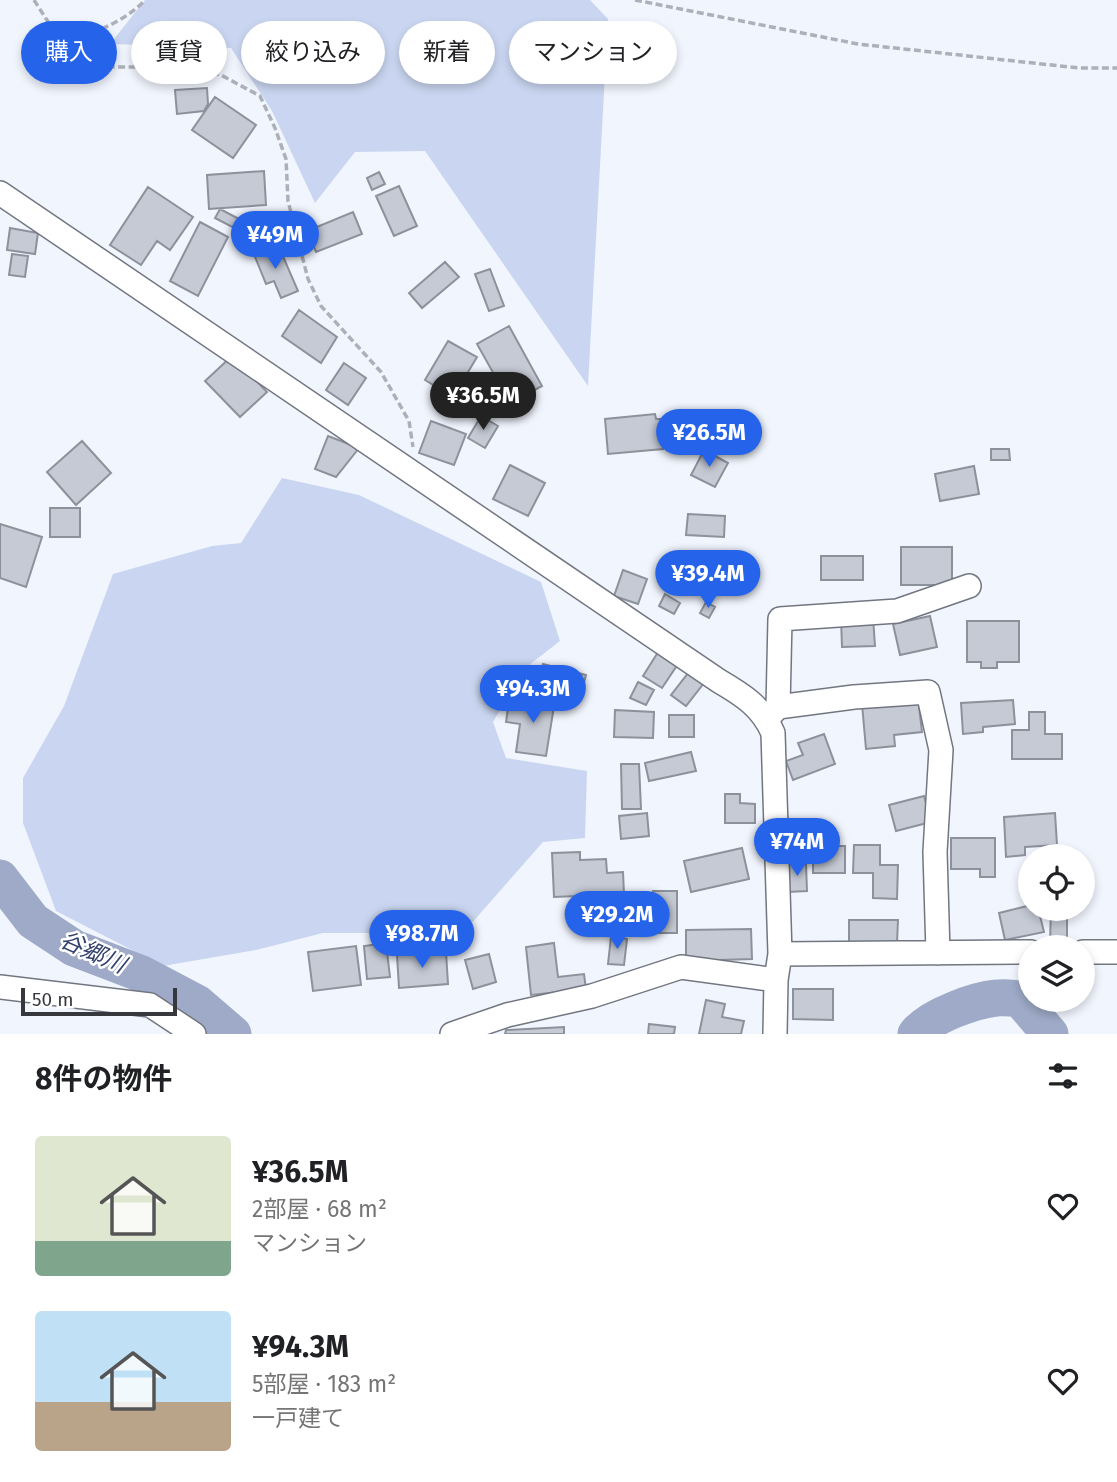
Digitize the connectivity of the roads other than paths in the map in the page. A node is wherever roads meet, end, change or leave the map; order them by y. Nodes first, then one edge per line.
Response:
1 (0, 193) edge
2 (969, 586) dead end
3 (773, 713) junction
4 (1018, 952) edge
5 (1095, 952) edge
6 (1117, 952) edge
7 (939, 953) junction
8 (780, 954) junction
9 (776, 980) junction
10 (0, 987) edge
11 (194, 1034) edge
12 (452, 1034) edge
13 (775, 1034) edge

1 - 3 street
2 - 3 street
3 - 7 street
3 - 8 street
4 - 7 street
5 - 6 street
7 - 8 street
8 - 9 street
9 - 12 street
9 - 13 street
10 - 11 street

